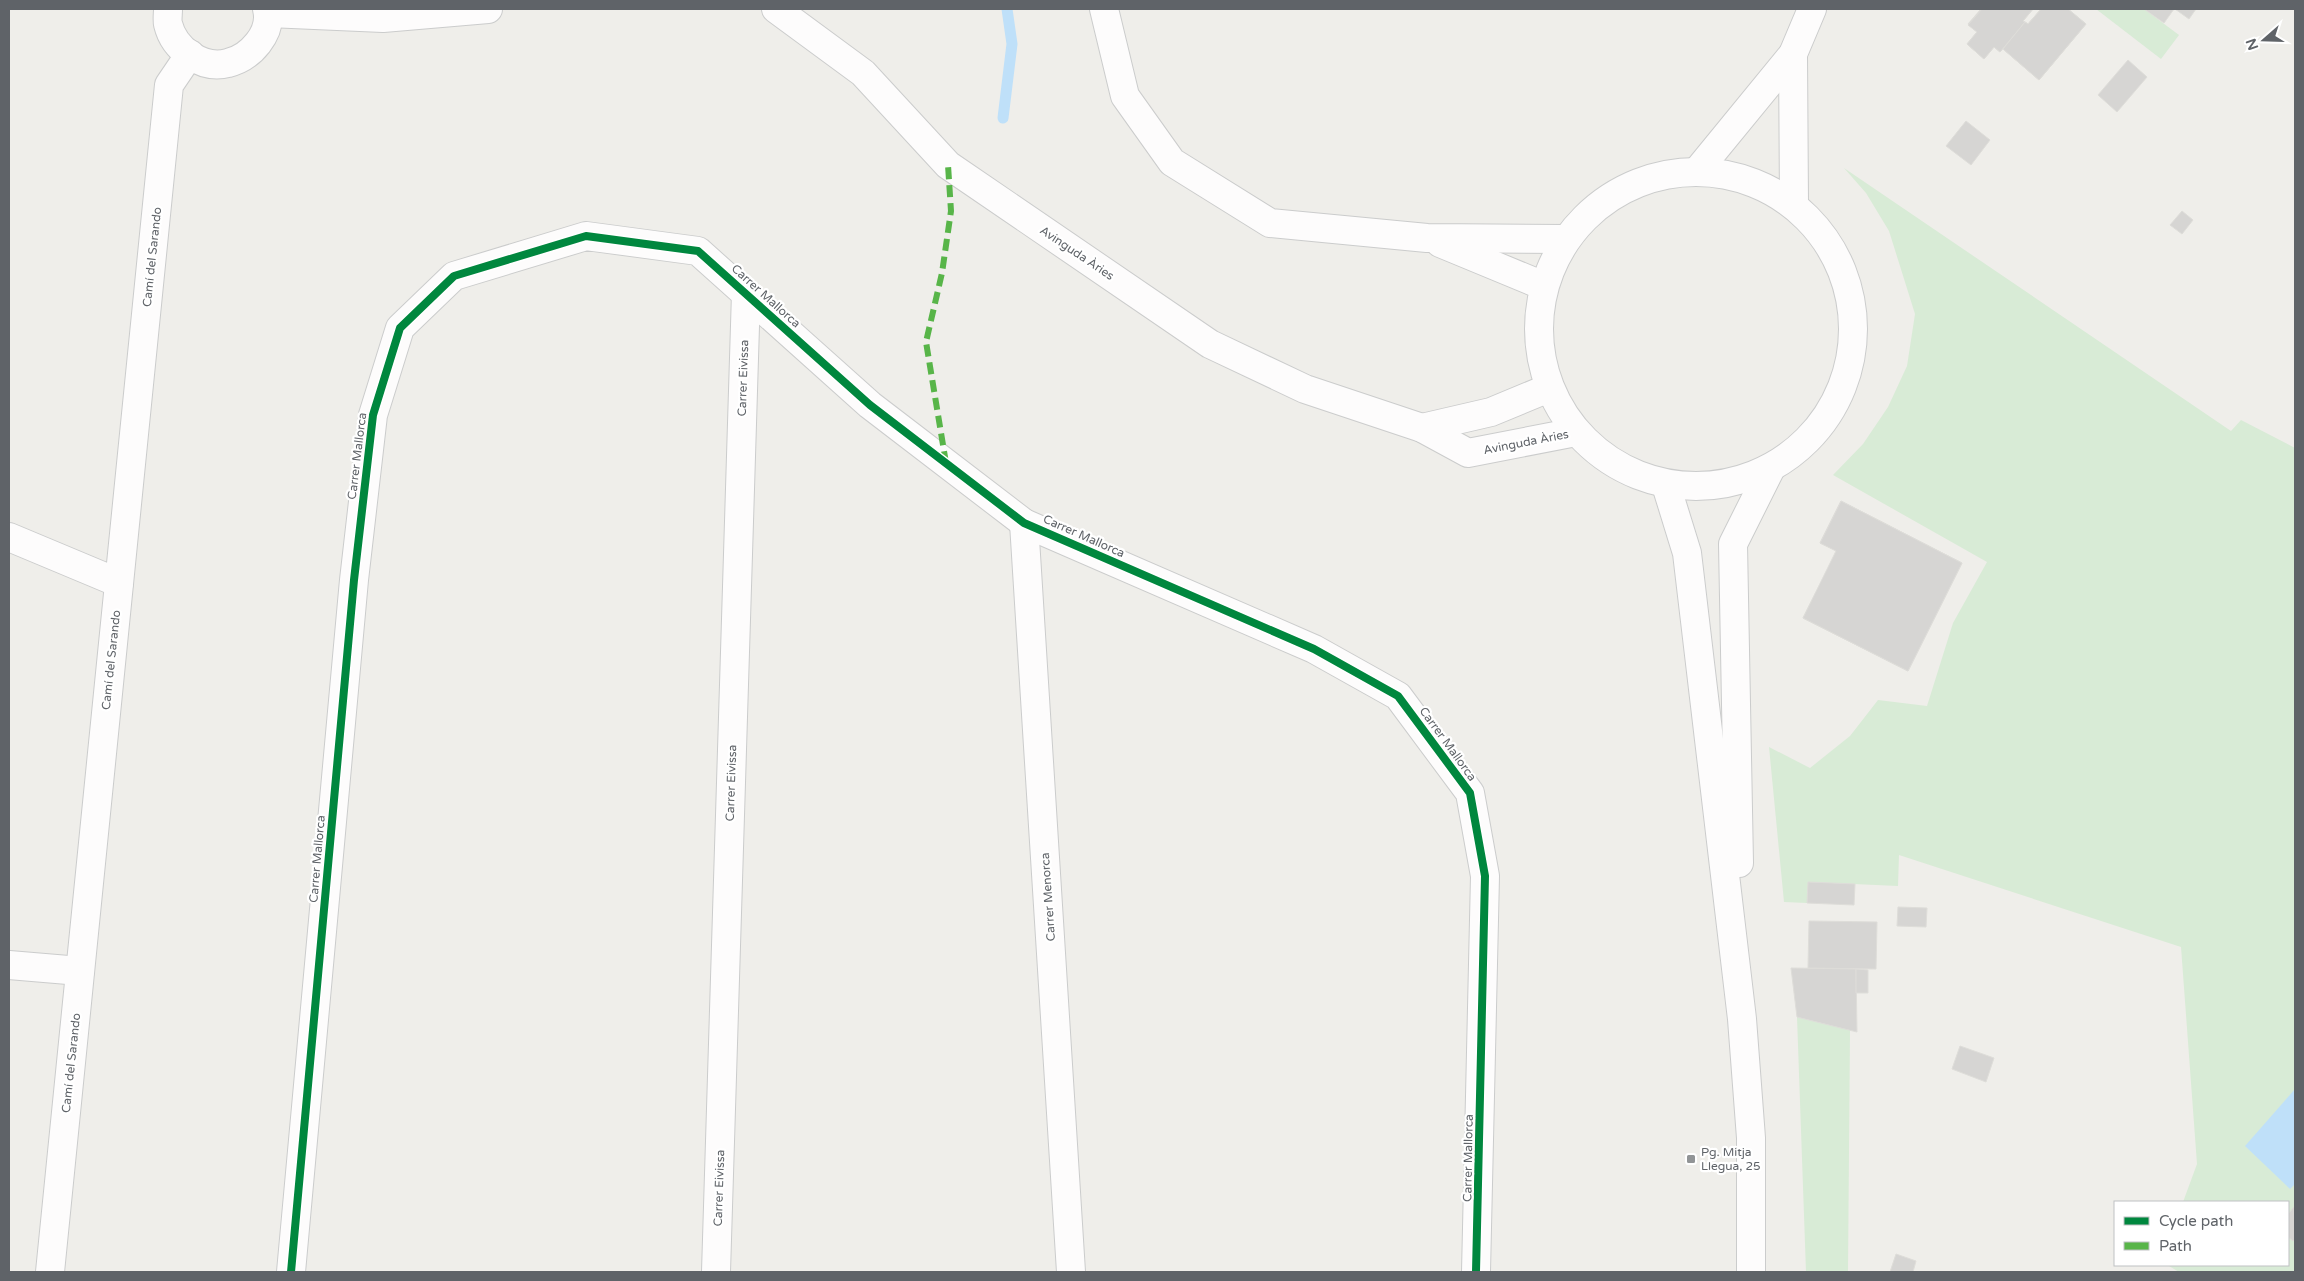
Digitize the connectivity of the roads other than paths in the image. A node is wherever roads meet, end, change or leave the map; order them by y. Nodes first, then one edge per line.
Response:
1 (168, 9) edge
2 (488, 9) edge
3 (776, 9) edge
4 (1104, 9) edge
5 (1812, 9) edge
6 (268, 11) edge
7 (190, 54) junction
8 (1793, 54) junction
9 (1698, 170) junction
10 (1794, 204) junction
11 (1427, 238) junction
12 (1565, 239) junction
13 (1544, 286) junction
14 (746, 293) junction
15 (1549, 388) junction
16 (1422, 428) junction
17 (1576, 432) junction
18 (1770, 470) junction
19 (1666, 485) junction
20 (1024, 523) junction
21 (9, 537) edge
22 (119, 583) junction
23 (9, 965) edge
24 (80, 971) junction
25 (1742, 1020) junction
26 (50, 1272) edge
27 (291, 1272) edge
28 (716, 1272) edge
29 (1071, 1272) edge
30 (1476, 1272) edge
31 (1751, 1272) edge

1 - 7 street
2 - 6 street
3 - 16 street, Avinguda Àries
4 - 11 street
5 - 8 street
6 - 7 street
7 - 22 street, Camí del Sarando
8 - 9 street
8 - 10 street
9 - 10 street
9 - 12 street
10 - 18 street
11 - 12 street
11 - 13 street
12 - 13 street
13 - 15 street
14 - 20 street, Carrer Mallorca
14 - 27 street, Carrer Mallorca
14 - 28 street, Carrer Eivissa
15 - 16 street
15 - 17 street
16 - 17 street, Avinguda Àries
17 - 19 street
18 - 19 street
18 - 25 street
19 - 25 street
20 - 29 street, Carrer Menorca
20 - 30 street, Carrer Mallorca
21 - 22 street
22 - 24 street, Camí del Sarando
23 - 24 street
24 - 26 street, Camí del Sarando
25 - 31 street

